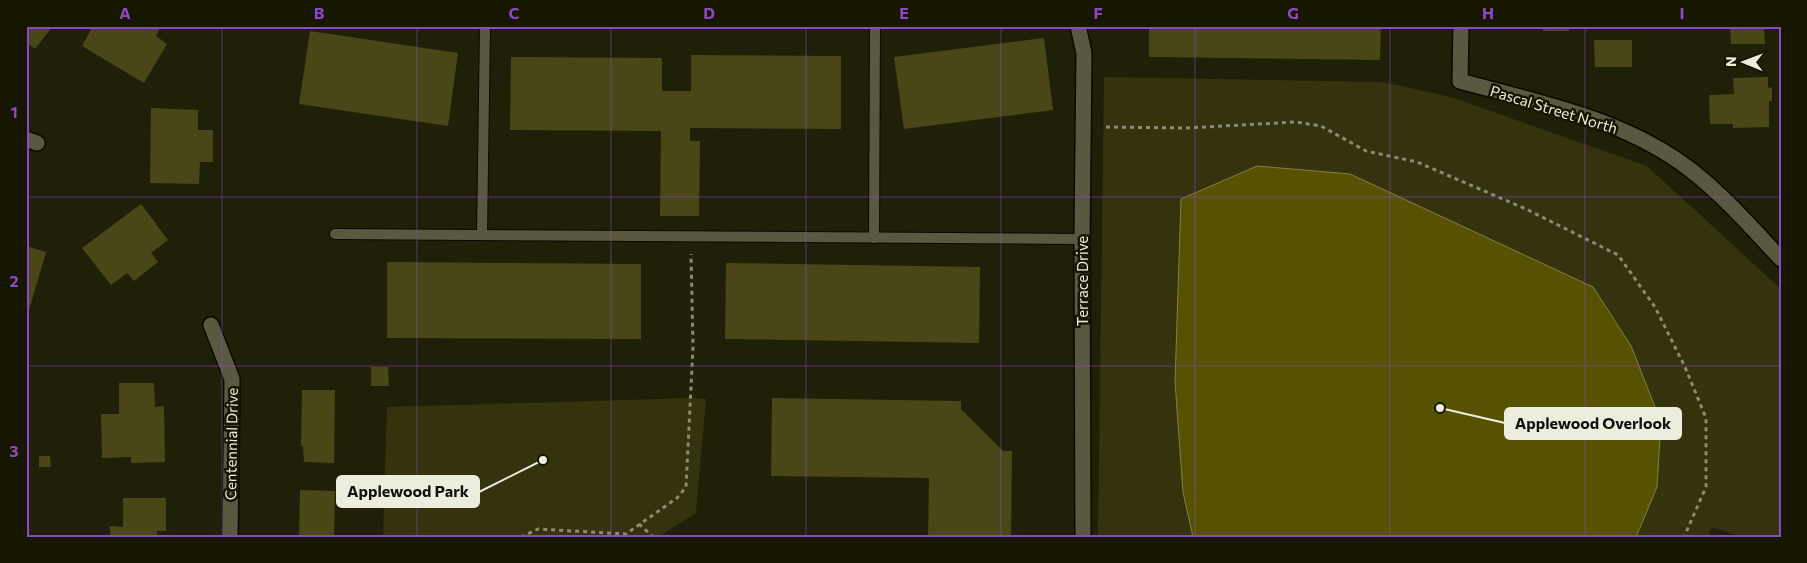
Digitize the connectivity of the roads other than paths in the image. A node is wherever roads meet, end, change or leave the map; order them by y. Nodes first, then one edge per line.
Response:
1 (485, 26) edge
2 (875, 26) edge
3 (1078, 26) edge
4 (1461, 26) edge
5 (335, 234) dead end
6 (482, 235) junction
7 (874, 238) junction
8 (1082, 240) junction
9 (1781, 259) edge
10 (211, 325) dead end
11 (230, 537) edge
12 (1083, 537) edge

1 - 6 lane
2 - 7 lane
3 - 8 street, Terrace Drive
4 - 9 street, Pascal Street North
5 - 6 lane
6 - 7 lane
7 - 8 lane
8 - 12 street, Terrace Drive
10 - 11 street, Centennial Drive

